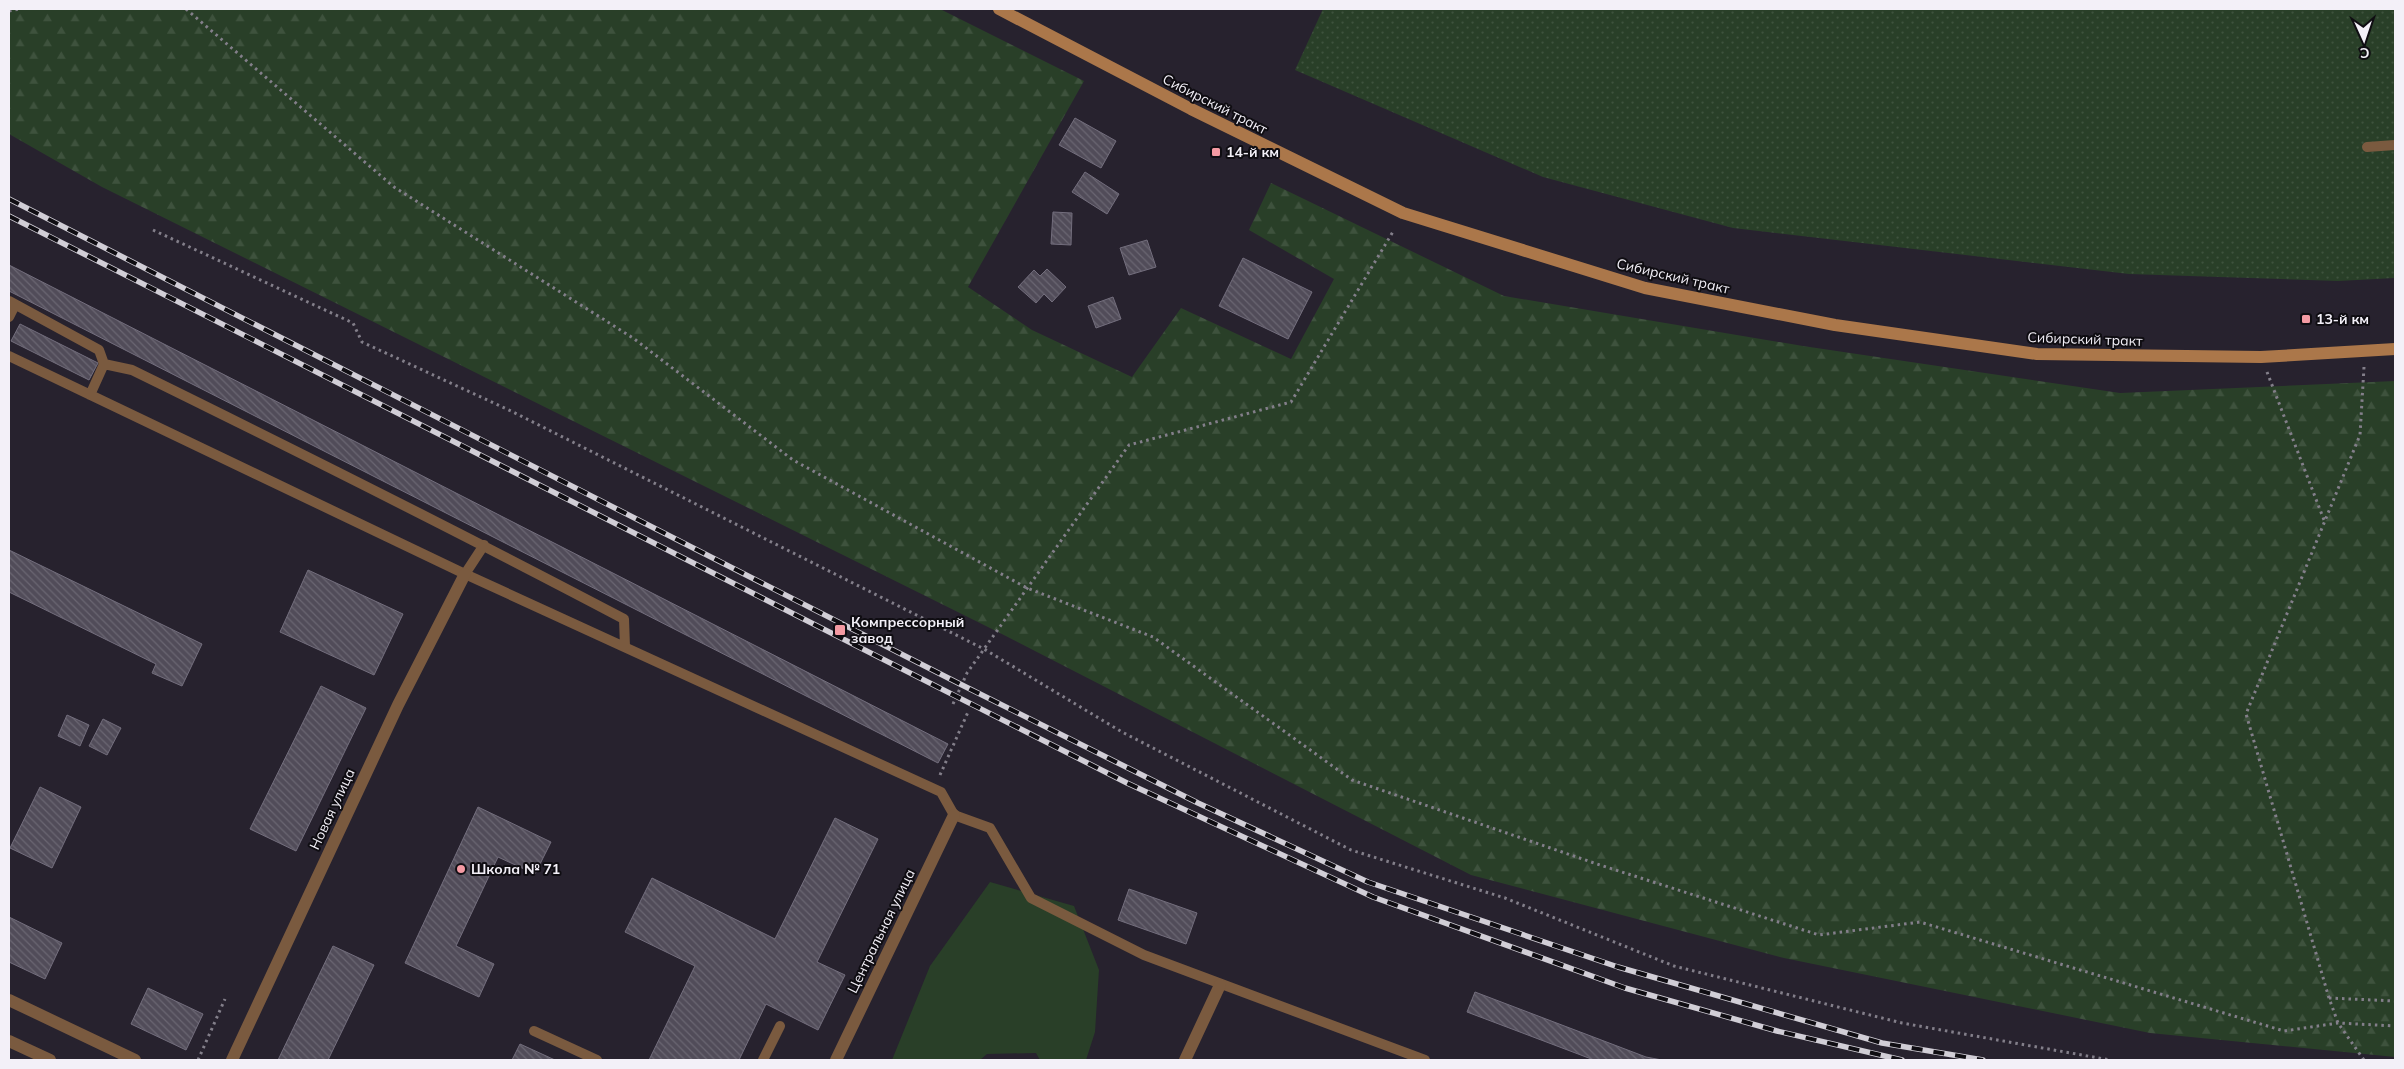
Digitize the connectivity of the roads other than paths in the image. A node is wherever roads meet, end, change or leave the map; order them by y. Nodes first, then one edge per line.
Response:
1 (999, 9) edge
2 (2395, 145) edge
3 (2367, 147) dead end
4 (12, 303) edge
5 (9, 316) edge
6 (2395, 349) edge
7 (9, 356) edge
8 (104, 364) junction
9 (90, 395) junction
10 (484, 545) junction
11 (465, 574) junction
12 (625, 647) junction
13 (954, 815) junction
14 (1220, 985) junction
15 (9, 1000) edge
16 (780, 1026) dead end
17 (534, 1031) dead end
18 (9, 1040) edge
19 (50, 1060) edge
20 (135, 1060) edge
21 (232, 1060) edge
22 (597, 1060) edge
23 (763, 1060) edge
24 (836, 1060) edge
25 (1185, 1060) edge
26 (1426, 1060) edge

1 - 6 main road, Сибирский тракт
2 - 3 lane
4 - 5 lane
4 - 8 lane
7 - 9 lane
8 - 9 lane
8 - 10 lane
9 - 11 lane
10 - 11 lane
10 - 12 lane
11 - 12 lane
11 - 21 street, Новая улица
12 - 13 lane
13 - 14 lane
13 - 24 street, Центральная улица
14 - 25 street
14 - 26 lane
15 - 20 street
16 - 23 lane
17 - 22 lane
18 - 19 street

